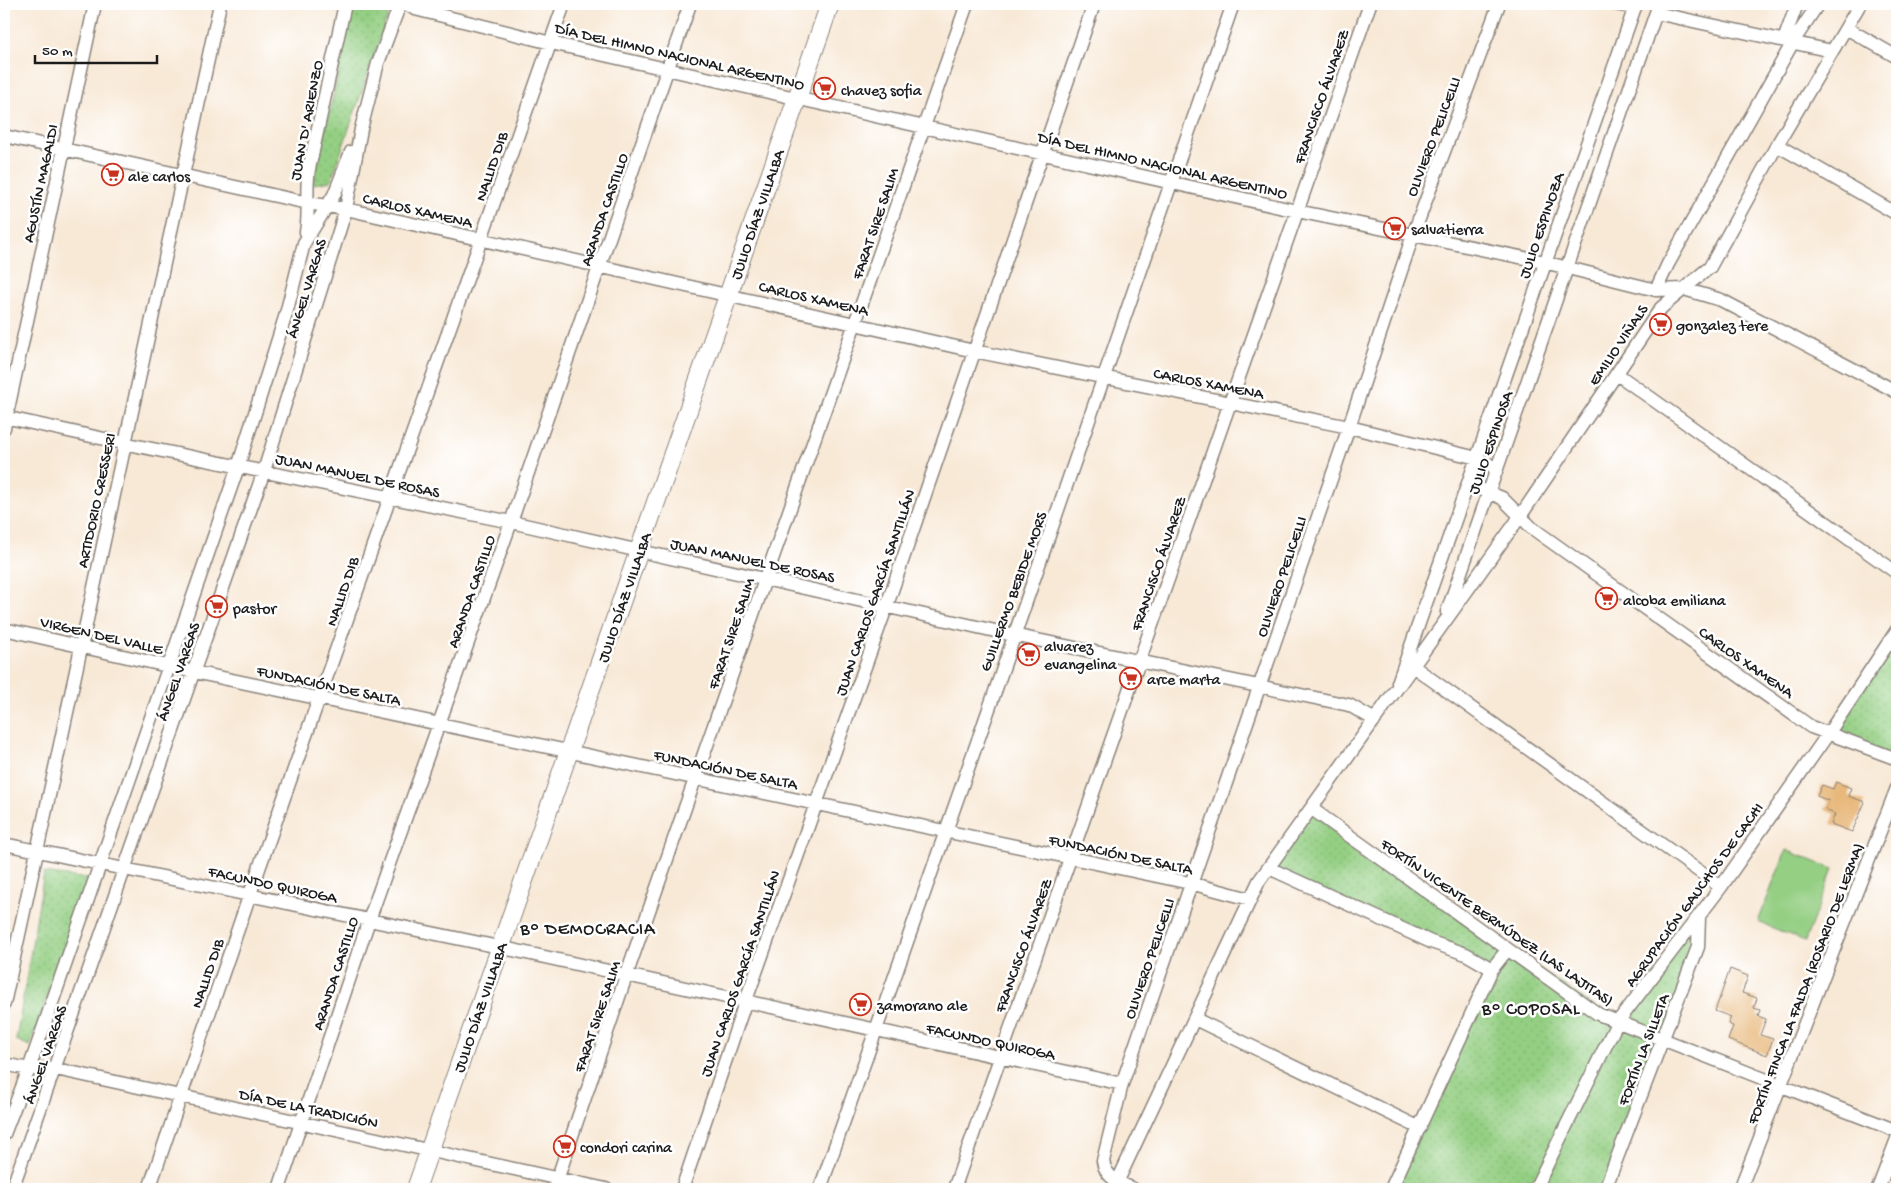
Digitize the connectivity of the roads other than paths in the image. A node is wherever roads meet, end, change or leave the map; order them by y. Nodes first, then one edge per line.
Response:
1 (95, 4) edge
2 (220, 4) edge
3 (345, 4) edge
4 (407, 4) edge
5 (564, 4) edge
6 (690, 4) edge
7 (830, 4) edge
8 (967, 4) edge
9 (1094, 4) edge
10 (1233, 4) edge
11 (1370, 4) edge
12 (1499, 4) edge
13 (1615, 4) edge
14 (1797, 4) edge
15 (1818, 4) edge
16 (1860, 4) edge
17 (1636, 6) edge
18 (1657, 9) edge
19 (1846, 28) junction
20 (1789, 41) junction
21 (551, 43) junction
22 (1832, 51) junction
23 (1897, 57) edge
24 (667, 69) junction
25 (796, 97) junction
26 (925, 126) junction
27 (361, 129) junction
28 (4, 136) edge
29 (1777, 145) junction
30 (63, 150) junction
31 (1041, 153) junction
32 (183, 177) junction
33 (1172, 182) junction
34 (308, 203) junction
35 (327, 206) junction
36 (346, 209) junction
37 (1297, 211) junction
38 (1897, 214) edge
39 (1412, 235) junction
40 (481, 240) junction
41 (304, 243) junction
42 (1544, 262) junction
43 (601, 267) junction
44 (1566, 268) junction
45 (1684, 289) junction
46 (1656, 290) junction
47 (728, 294) junction
48 (856, 323) junction
49 (974, 351) junction
50 (1617, 374) junction
51 (1105, 379) junction
52 (1897, 392) edge
53 (1230, 403) junction
54 (4, 420) edge
55 (1349, 427) junction
56 (123, 443) junction
57 (1478, 458) junction
58 (238, 466) junction
59 (1497, 469) junction
60 (264, 471) junction
61 (1468, 484) junction
62 (1489, 492) junction
63 (390, 498) junction
64 (1519, 518) junction
65 (511, 522) junction
66 (640, 552) junction
67 (1897, 573) edge
68 (766, 578) junction
69 (887, 605) junction
70 (1442, 626) junction
71 (4, 628) edge
72 (1897, 630) edge
73 (1013, 635) junction
74 (81, 644) junction
75 (1139, 662) junction
76 (168, 665) junction
77 (1414, 666) junction
78 (194, 672) junction
79 (1260, 686) junction
80 (1393, 697) junction
81 (320, 698) junction
82 (1375, 720) junction
83 (440, 723) junction
84 (1828, 734) junction
85 (569, 752) junction
86 (1897, 759) edge
87 (698, 777) junction
88 (1897, 788) edge
89 (816, 805) junction
90 (1312, 809) junction
91 (946, 831) junction
92 (4, 844) edge
93 (37, 851) junction
94 (1070, 859) junction
95 (101, 863) junction
96 (125, 868) junction
97 (1269, 868) junction
98 (1190, 883) junction
99 (1721, 887) junction
100 (250, 894) junction
101 (1250, 899) junction
102 (1699, 917) junction
103 (369, 920) junction
104 (499, 947) junction
105 (1507, 950) junction
106 (1492, 969) junction
107 (626, 976) junction
108 (745, 1003) junction
109 (4, 1004) edge
110 (1195, 1019) junction
111 (1617, 1023) junction
112 (876, 1031) junction
113 (1664, 1040) junction
114 (999, 1059) junction
115 (4, 1064) edge
116 (29, 1069) junction
117 (56, 1069) junction
118 (1122, 1084) junction
119 (1781, 1086) junction
120 (181, 1096) junction
121 (302, 1122) junction
122 (1420, 1128) junction
123 (1897, 1131) edge
124 (4, 1134) edge
125 (1897, 1139) edge
126 (430, 1149) junction
127 (556, 1184) edge
128 (1116, 1186) edge
129 (12, 1189) edge
130 (149, 1189) edge
131 (279, 1189) edge
132 (416, 1189) edge
133 (606, 1189) edge
134 (682, 1189) edge
135 (820, 1189) edge
136 (954, 1189) edge
137 (1132, 1189) edge
138 (1391, 1189) edge
139 (1535, 1189) edge
140 (1605, 1189) edge
141 (1740, 1189) edge
142 (1878, 1189) edge

1 - 30 street, AGUSTÍN MAGALDI
2 - 32 street, ARTIDORIO CRESSERI
3 - 34 street, JUAN D' ARIENZO
4 - 21 street, DÍA DEL HIMNO NACIONAL ARGENTINO
4 - 27 street, ÁNGEL VARGAS
5 - 21 street, NALLID DIB
6 - 24 street, ARANDA CASTILLO
7 - 25 street, JULIO DÍAZ VILLALBA
8 - 26 street, FARAT SIRE SALIM
9 - 31 street, JUAN CARLOS GARCÍA SANTILLÁN
10 - 33 street, GUILLERMO BEBIDE MORS
11 - 37 street, FRANCISCO ÁLVAREZ
12 - 39 street, OLIVIERO PELICELLI
13 - 17 street
14 - 20 street
15 - 20 street, EMILIO VIÑALS
16 - 19 street, EMILIO VIÑALS
17 - 42 street, JULIO ESPINOZA
18 - 20 street
18 - 44 street
19 - 22 street, EMILIO VIÑALS
19 - 23 street
20 - 22 street
20 - 46 street, EMILIO VIÑALS
21 - 24 street, DÍA DEL HIMNO NACIONAL ARGENTINO
21 - 40 street, NALLID DIB
22 - 29 street, EMILIO VIÑALS
24 - 25 street, DÍA DEL HIMNO NACIONAL ARGENTINO
24 - 43 street, ARANDA CASTILLO
25 - 26 street, DÍA DEL HIMNO NACIONAL ARGENTINO
25 - 47 street, JULIO DÍAZ VILLALBA
26 - 31 street, DÍA DEL HIMNO NACIONAL ARGENTINO
26 - 48 street, FARAT SIRE SALIM
27 - 35 street, ÁNGEL VARGAS
27 - 36 street, ÁNGEL VARGAS
28 - 30 street, CARLOS XAMENA
29 - 38 street
29 - 45 street, EMILIO VIÑALS
30 - 32 street, CARLOS XAMENA
30 - 54 street, AGUSTÍN MAGALDI
31 - 33 street, DÍA DEL HIMNO NACIONAL ARGENTINO
31 - 49 street, JUAN CARLOS GARCÍA SANTILLÁN
32 - 34 street, CARLOS XAMENA
32 - 56 street, ARTIDORIO CRESSERI
33 - 37 street, DÍA DEL HIMNO NACIONAL ARGENTINO
33 - 51 street, GUILLERMO BEBIDE MORS
34 - 35 street, CARLOS XAMENA
34 - 41 street, JUAN D' ARIENZO
35 - 36 street, CARLOS XAMENA
35 - 41 street, ÁNGEL VARGAS
36 - 40 street, CARLOS XAMENA
36 - 60 street, ÁNGEL VARGAS
37 - 39 street, DÍA DEL HIMNO NACIONAL ARGENTINO
37 - 53 street, FRANCISCO ÁLVAREZ
39 - 42 street, DÍA DEL HIMNO NACIONAL ARGENTINO
39 - 55 street, OLIVIERO PELICELLI
40 - 43 street, CARLOS XAMENA
40 - 63 street, NALLID DIB
41 - 58 street, ÁNGEL VARGAS
42 - 44 street, DÍA DEL HIMNO NACIONAL ARGENTINO
42 - 57 street, JULIO ESPINOZA
43 - 47 street, CARLOS XAMENA
43 - 65 street, ARANDA CASTILLO
44 - 46 street, DÍA DEL HIMNO NACIONAL ARGENTINO
44 - 59 street, JULIO ESPINOSA
45 - 46 street, DÍA DEL HIMNO NACIONAL ARGENTINO
45 - 50 street, EMILIO VIÑALS
45 - 52 street, DÍA DEL HIMNO NACIONAL ARGENTINO
47 - 48 street, CARLOS XAMENA
47 - 66 street, JULIO DÍAZ VILLALBA
48 - 49 street, CARLOS XAMENA
48 - 68 street, FARAT SIRE SALIM
49 - 51 street, CARLOS XAMENA
49 - 69 street, JUAN CARLOS GARCÍA SANTILLÁN
50 - 64 street, EMILIO VIÑALS
50 - 67 street
51 - 53 street, CARLOS XAMENA
51 - 73 street, GUILLERMO BEBIDE MORS
53 - 55 street, CARLOS XAMENA
53 - 75 street, FRANCISCO ÁLVAREZ
54 - 56 street, JUAN MANUEL DE ROSAS
55 - 57 street, CARLOS XAMENA
55 - 79 street, OLIVIERO PELICELLI
56 - 58 street, JUAN MANUEL DE ROSAS
56 - 74 street, ARTIDORIO CRESSERI
57 - 59 street, CARLOS XAMENA
57 - 61 street, JULIO ESPINOSA
58 - 60 street, JUAN MANUEL DE ROSAS
58 - 76 street, ÁNGEL VARGAS
59 - 62 street, JULIO ESPINOSA
60 - 63 street, JUAN MANUEL DE ROSAS
60 - 78 street, ÁNGEL VARGAS
61 - 62 street, CARLOS XAMENA
61 - 80 street, JULIO ESPINOSA
62 - 64 street, CARLOS XAMENA
62 - 70 street, JULIO ESPINOSA
63 - 65 street, JUAN MANUEL DE ROSAS
63 - 81 street, NALLID DIB
64 - 70 street, EMILIO VIÑALS
64 - 84 street, CARLOS XAMENA
65 - 66 street, JUAN MANUEL DE ROSAS
65 - 83 street, ARANDA CASTILLO
66 - 68 street, JUAN MANUEL DE ROSAS
66 - 85 street, JULIO DÍAZ VILLALBA
68 - 69 street, JUAN MANUEL DE ROSAS
68 - 87 street, FARAT SIRE SALIM
69 - 73 street, JUAN MANUEL DE ROSAS
69 - 89 street, JUAN CARLOS GARCÍA SANTILLÁN
70 - 77 street, EMILIO VIÑALS
71 - 74 street, VIRGEN DEL VALLE
72 - 84 street, AGRUPACIÓN GAUCHOS DE CACHI
73 - 75 street, JUAN MANUEL DE ROSAS
73 - 91 street, GUILLERMO BEBIDE MORS
74 - 76 street, VIRGEN DEL VALLE
74 - 93 street, ARTIDORIO CRESSERI
75 - 79 street, JUAN MANUEL DE ROSAS
75 - 94 street, FRANCISCO ÁLVAREZ
76 - 78 street, VIRGEN DEL VALLE
76 - 95 street, ÁNGEL VARGAS
77 - 80 street, EMILIO VIÑALS
77 - 99 street
78 - 81 street, FUNDACIÓN DE SALTA
78 - 96 street, ÁNGEL VARGAS
79 - 82 street, JUAN MANUEL DE ROSAS
79 - 98 street, OLIVIERO PELICELLI
80 - 82 street
81 - 83 street, FUNDACIÓN DE SALTA
81 - 100 street, NALLID DIB
82 - 90 street
83 - 85 street, FUNDACIÓN DE SALTA
83 - 103 street, ARANDA CASTILLO
84 - 86 street, CARLOS XAMENA
84 - 99 street, AGRUPACIÓN GAUCHOS DE CACHI
85 - 87 street, FUNDACIÓN DE SALTA
85 - 104 street, JULIO DÍAZ VILLALBA
87 - 89 street, FUNDACIÓN DE SALTA
87 - 107 street, FARAT SIRE SALIM
88 - 119 street, FORTÍN FINCA LA FALDA (ROSARIO DE LERMA)
89 - 91 street, FUNDACIÓN DE SALTA
89 - 108 street, JUAN CARLOS GARCÍA SANTILLÁN
90 - 97 street
90 - 105 street, FORTÍN VICENTE BERMÚDEZ (LAS LAJITAS)
91 - 94 street, FUNDACIÓN DE SALTA
91 - 112 street, GUILLERMO BEBIDE MORS
92 - 93 street, FACUNDO QUIROGA
93 - 95 street, FACUNDO QUIROGA
93 - 109 street, ARTIDORIO CRESSERI
94 - 98 street, FUNDACIÓN DE SALTA
94 - 114 street, FRANCISCO ÁLVAREZ
95 - 96 street, FACUNDO QUIROGA
95 - 116 street, ÁNGEL VARGAS
96 - 100 street, FACUNDO QUIROGA
96 - 117 street, ÁNGEL VARGAS
97 - 101 street
97 - 106 street
98 - 101 street, FUNDACIÓN DE SALTA
98 - 118 street, OLIVIERO PELICELLI
99 - 102 street, AGRUPACIÓN GAUCHOS DE CACHI
100 - 103 street, FACUNDO QUIROGA
100 - 120 street, NALLID DIB
101 - 110 street
102 - 111 street, AGRUPACIÓN GAUCHOS DE CACHI
102 - 113 street, FORTÍN LA SILLETA
103 - 104 street, FACUNDO QUIROGA
103 - 121 street, ARANDA CASTILLO
104 - 107 street, FACUNDO QUIROGA
104 - 126 street, JULIO DÍAZ VILLALBA
105 - 106 street
105 - 111 street, FORTÍN VICENTE BERMÚDEZ (LAS LAJITAS)
106 - 122 street
107 - 108 street, FACUNDO QUIROGA
107 - 127 street, FARAT SIRE SALIM
108 - 112 street, FACUNDO QUIROGA
108 - 134 street, JUAN CARLOS GARCÍA SANTILLÁN
110 - 122 street
110 - 128 street
111 - 113 street, FORTÍN VICENTE BERMÚDEZ (LAS LAJITAS)
111 - 139 street, AGRUPACIÓN GAUCHOS DE CACHI
112 - 114 street, FACUNDO QUIROGA
112 - 135 street, GUILLERMO BEBIDE MORS
113 - 119 street, FORTÍN VICENTE BERMÚDEZ (LAS LAJITAS)
113 - 140 street, FORTÍN LA SILLETA
114 - 118 street, FACUNDO QUIROGA
114 - 136 street, FRANCISCO ÁLVAREZ
115 - 116 street, DÍA DE LA TRADICIÓN
116 - 117 street, DÍA DE LA TRADICIÓN
116 - 124 street, ÁNGEL VARGAS
117 - 120 street, DÍA DE LA TRADICIÓN
117 - 129 street, ÁNGEL VARGAS
118 - 128 street, OLIVIERO PELICELLI
119 - 123 street, FORTÍN VICENTE BERMÚDEZ (LAS LAJITAS)
119 - 141 street, FORTÍN FINCA LA FALDA (ROSARIO DE LERMA)
120 - 121 street, DÍA DE LA TRADICIÓN
120 - 130 street, NALLID DIB
121 - 126 street, DÍA DE LA TRADICIÓN
121 - 131 street, ARANDA CASTILLO
122 - 138 street
125 - 142 street
126 - 127 street, DÍA DE LA TRADICIÓN
126 - 132 street, JULIO DÍAZ VILLALBA
127 - 133 street, DÍA DE LA TRADICIÓN
128 - 137 street

